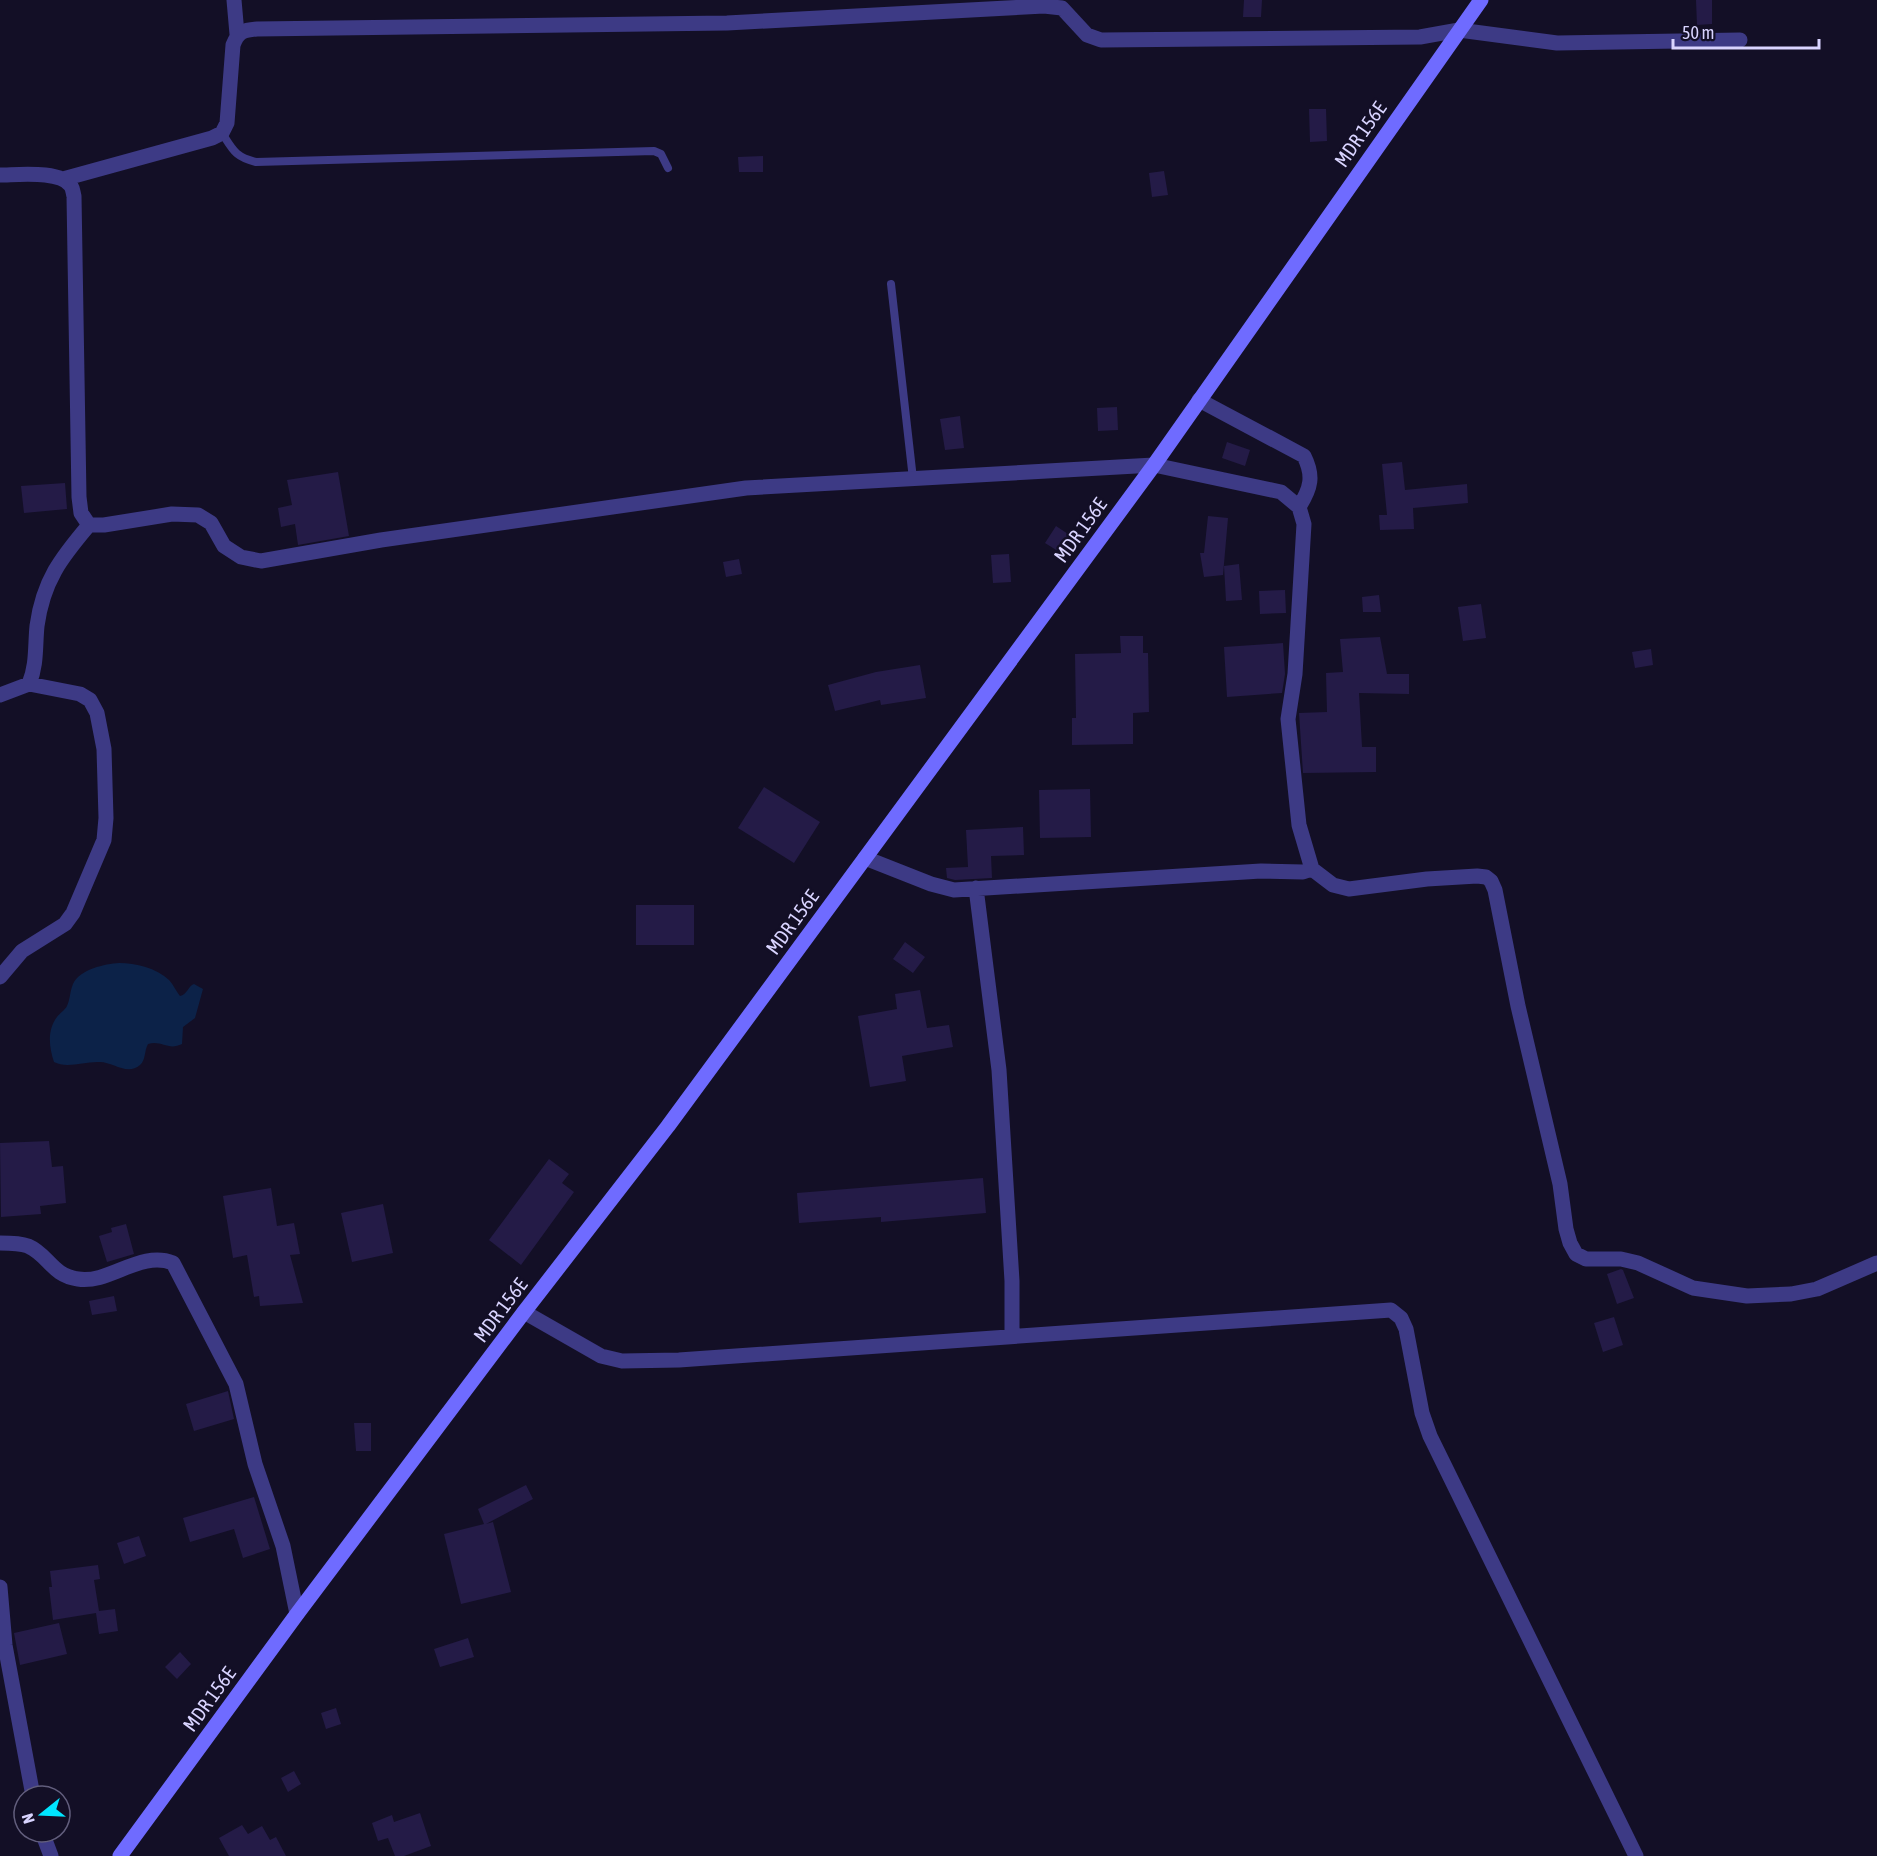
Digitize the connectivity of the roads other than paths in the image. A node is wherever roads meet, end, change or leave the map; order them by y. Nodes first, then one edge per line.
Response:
1 (234, 0) edge
2 (1481, 0) edge
3 (1459, 30) junction
4 (237, 34) junction
5 (1740, 40) dead end
6 (222, 133) junction
7 (668, 168) dead end
8 (0, 175) edge
9 (63, 179) junction
10 (891, 284) dead end
11 (1199, 400) junction
12 (1154, 465) junction
13 (913, 479) junction
14 (1299, 507) junction
15 (89, 525) junction
16 (29, 684) junction
17 (0, 695) edge
18 (865, 858) junction
19 (1312, 869) junction
20 (975, 888) junction
21 (0, 977) edge
22 (0, 1243) edge
23 (1877, 1263) edge
24 (524, 1312) junction
25 (1012, 1336) junction
26 (0, 1587) edge
27 (297, 1614) junction
28 (31, 1784) edge
29 (120, 1856) edge
30 (1636, 1856) edge

1 - 4 street
2 - 3 main road, MDR 156E
3 - 4 street
3 - 5 street
3 - 11 main road, MDR 156E
4 - 6 street
6 - 7 lane
6 - 9 street
8 - 9 street
9 - 15 street
10 - 13 lane
11 - 12 main road, MDR 156E
11 - 14 street
12 - 13 street
12 - 14 street
12 - 18 main road, MDR 156E
13 - 15 street
14 - 19 street
15 - 16 street
16 - 17 street
16 - 21 street
18 - 20 street
18 - 24 main road, MDR 156E
19 - 20 street
19 - 23 street
20 - 25 street
22 - 27 street
24 - 25 street
24 - 27 main road, MDR 156E
25 - 30 street
26 - 28 street
27 - 29 main road, MDR 156E

